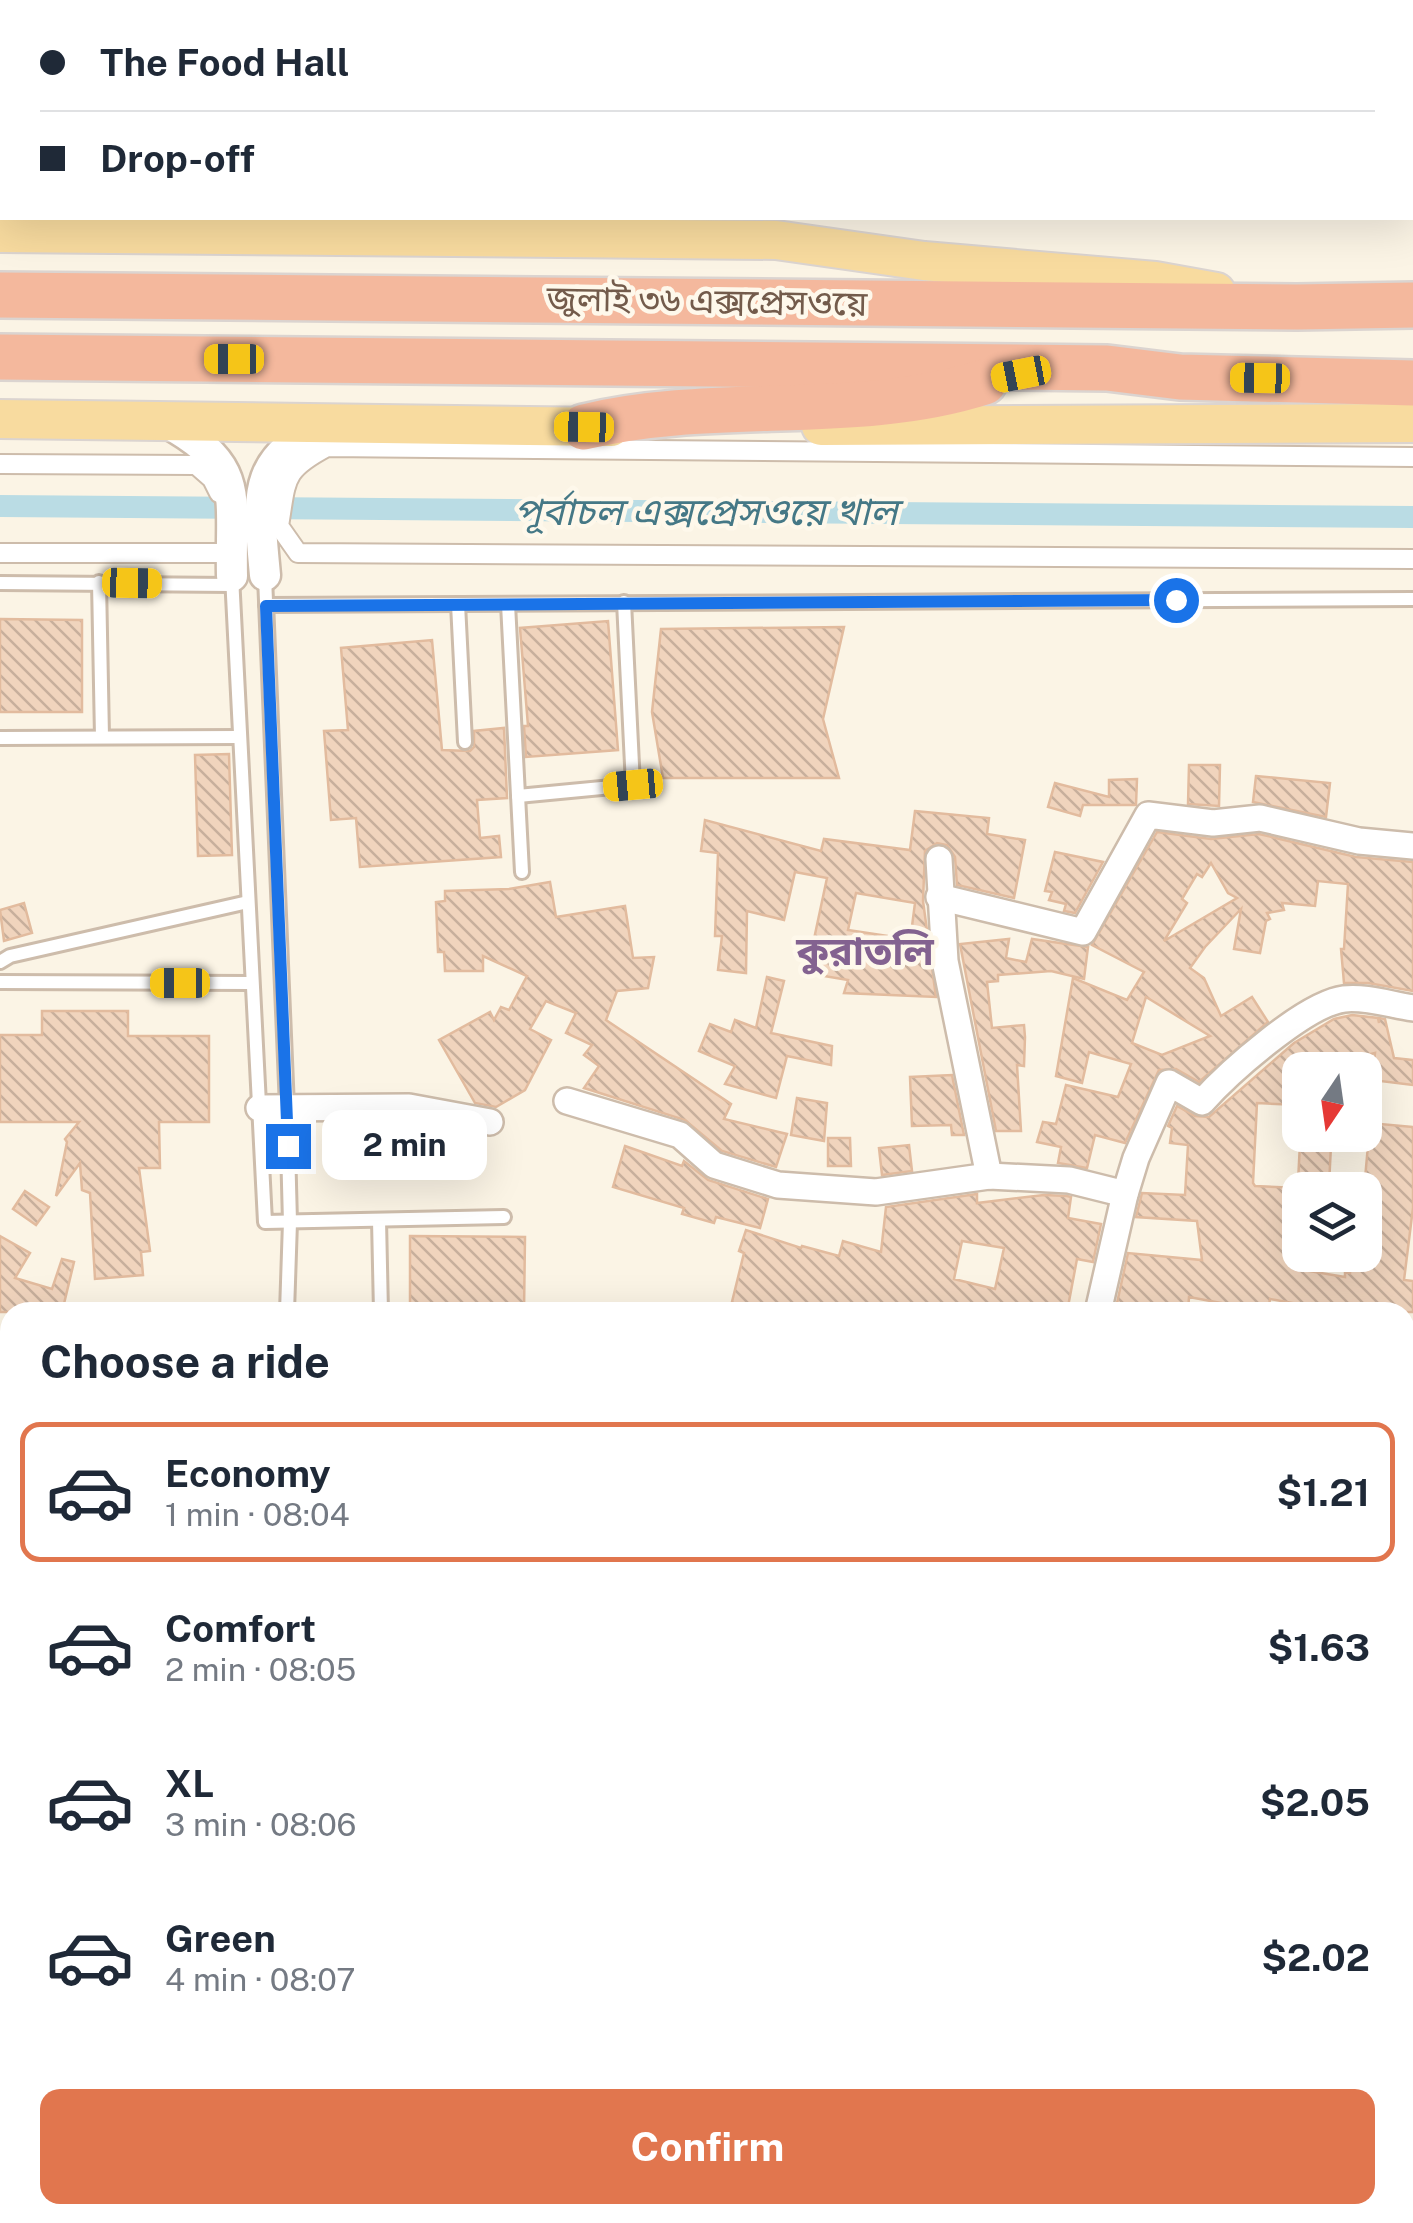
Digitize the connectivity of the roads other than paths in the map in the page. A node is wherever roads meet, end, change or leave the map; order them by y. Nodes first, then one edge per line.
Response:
1 (661, 225) edge
2 (593, 227) edge
3 (0, 233) edge
4 (0, 294) edge
5 (1413, 305) edge
6 (1297, 307) junction
7 (1413, 355) edge
8 (0, 357) edge
9 (1049, 368) junction
10 (1108, 368) junction
11 (1413, 382) edge
12 (0, 419) edge
13 (164, 420) junction
14 (341, 421) junction
15 (1413, 422) edge
16 (584, 427) junction
17 (1413, 456) edge
18 (203, 457) junction
19 (0, 464) edge
20 (285, 464) junction
21 (0, 553) edge
22 (1413, 559) edge
23 (229, 567) junction
24 (265, 574) joint
25 (99, 582) junction
26 (0, 583) edge
27 (1413, 599) edge
28 (624, 602) junction
29 (458, 604) junction
30 (508, 604) junction
31 (266, 606) junction
32 (240, 737) junction
33 (0, 738) edge
34 (102, 738) junction
35 (465, 742) dead end
36 (518, 796) junction
37 (1413, 846) edge
38 (938, 860) dead end
39 (522, 872) dead end
40 (939, 897) junction
41 (248, 902) junction
42 (0, 962) edge
43 (0, 982) edge
44 (252, 983) junction
45 (1413, 1008) edge
46 (568, 1101) dead end
47 (259, 1108) junction
48 (287, 1108) junction
49 (490, 1122) dead end
50 (989, 1176) junction
51 (1125, 1194) junction
52 (504, 1217) dead end
53 (379, 1220) junction
54 (290, 1222) junction
55 (286, 1302) edge
56 (381, 1302) edge
57 (1100, 1302) edge

1 - 2 main road
1 - 6 main road
2 - 3 main road
4 - 6 highway, জুলাই ৩৬ এক্সপ্রেসওয়ে
5 - 6 highway, জুলাই ৩৬ এক্সপ্রেসওয়ে
7 - 10 highway
8 - 9 highway, জুলাই ৩৬ এক্সপ্রেসওয়ে
9 - 10 highway, জুলাই ৩৬ এক্সপ্রেসওয়ে
9 - 16 highway
10 - 11 highway
12 - 13 main road
13 - 14 main road
13 - 18 street
14 - 16 main road
14 - 20 street
15 - 16 main road
17 - 20 street
18 - 19 street
18 - 23 street
20 - 22 street
20 - 24 street
21 - 23 street
23 - 25 lane
23 - 32 lane
24 - 31 lane
25 - 26 lane
25 - 34 lane
27 - 28 lane
28 - 30 lane
28 - 36 lane
29 - 30 lane
29 - 31 lane
29 - 35 lane
30 - 36 lane
31 - 48 lane
32 - 34 lane
32 - 41 lane
33 - 34 lane
36 - 39 lane
37 - 40 street
38 - 40 street
40 - 50 street
41 - 42 lane
41 - 44 lane
43 - 44 lane
44 - 47 lane
45 - 51 street
46 - 50 street
47 - 48 street
47 - 54 lane
48 - 49 street
48 - 54 lane
50 - 51 street
51 - 57 street
52 - 53 lane
53 - 54 lane
53 - 56 lane
54 - 55 lane

